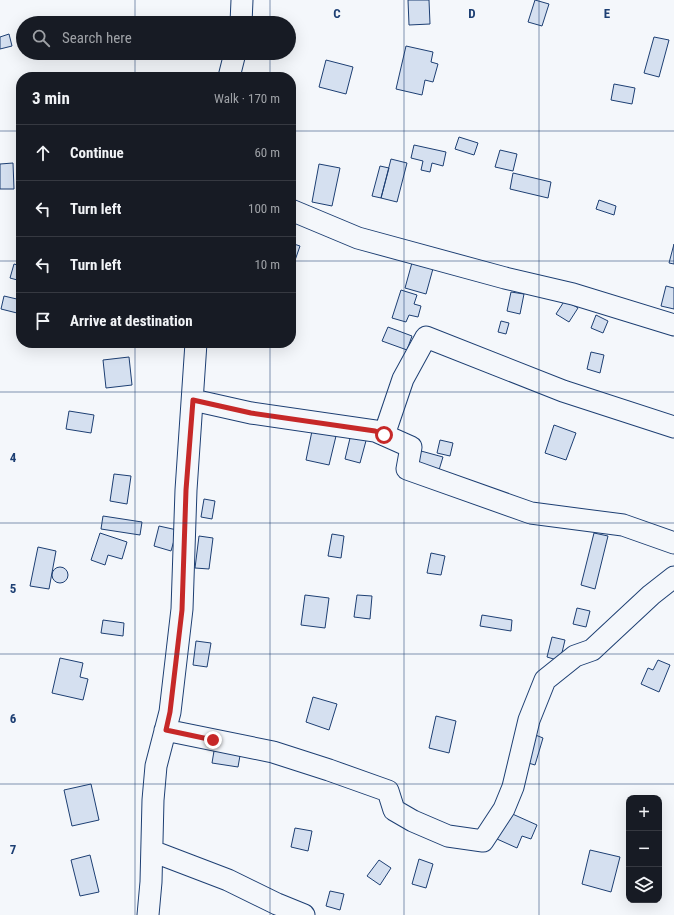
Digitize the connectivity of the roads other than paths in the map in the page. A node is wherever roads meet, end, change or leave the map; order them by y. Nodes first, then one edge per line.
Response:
1 (242, 0) edge
2 (241, 16) edge
3 (234, 60) edge
4 (230, 72) edge
5 (296, 212) edge
6 (674, 325) edge
7 (196, 348) edge
8 (193, 400) junction
9 (674, 427) edge
10 (384, 435) junction
11 (674, 544) edge
12 (674, 577) edge
13 (166, 730) junction
14 (152, 850) junction
15 (148, 915) edge
16 (304, 915) edge

1 - 2 street
3 - 4 street
5 - 6 street
7 - 8 street
8 - 10 street
8 - 13 street
9 - 10 street
10 - 11 street
12 - 13 street
13 - 14 street
14 - 15 street
14 - 16 street

